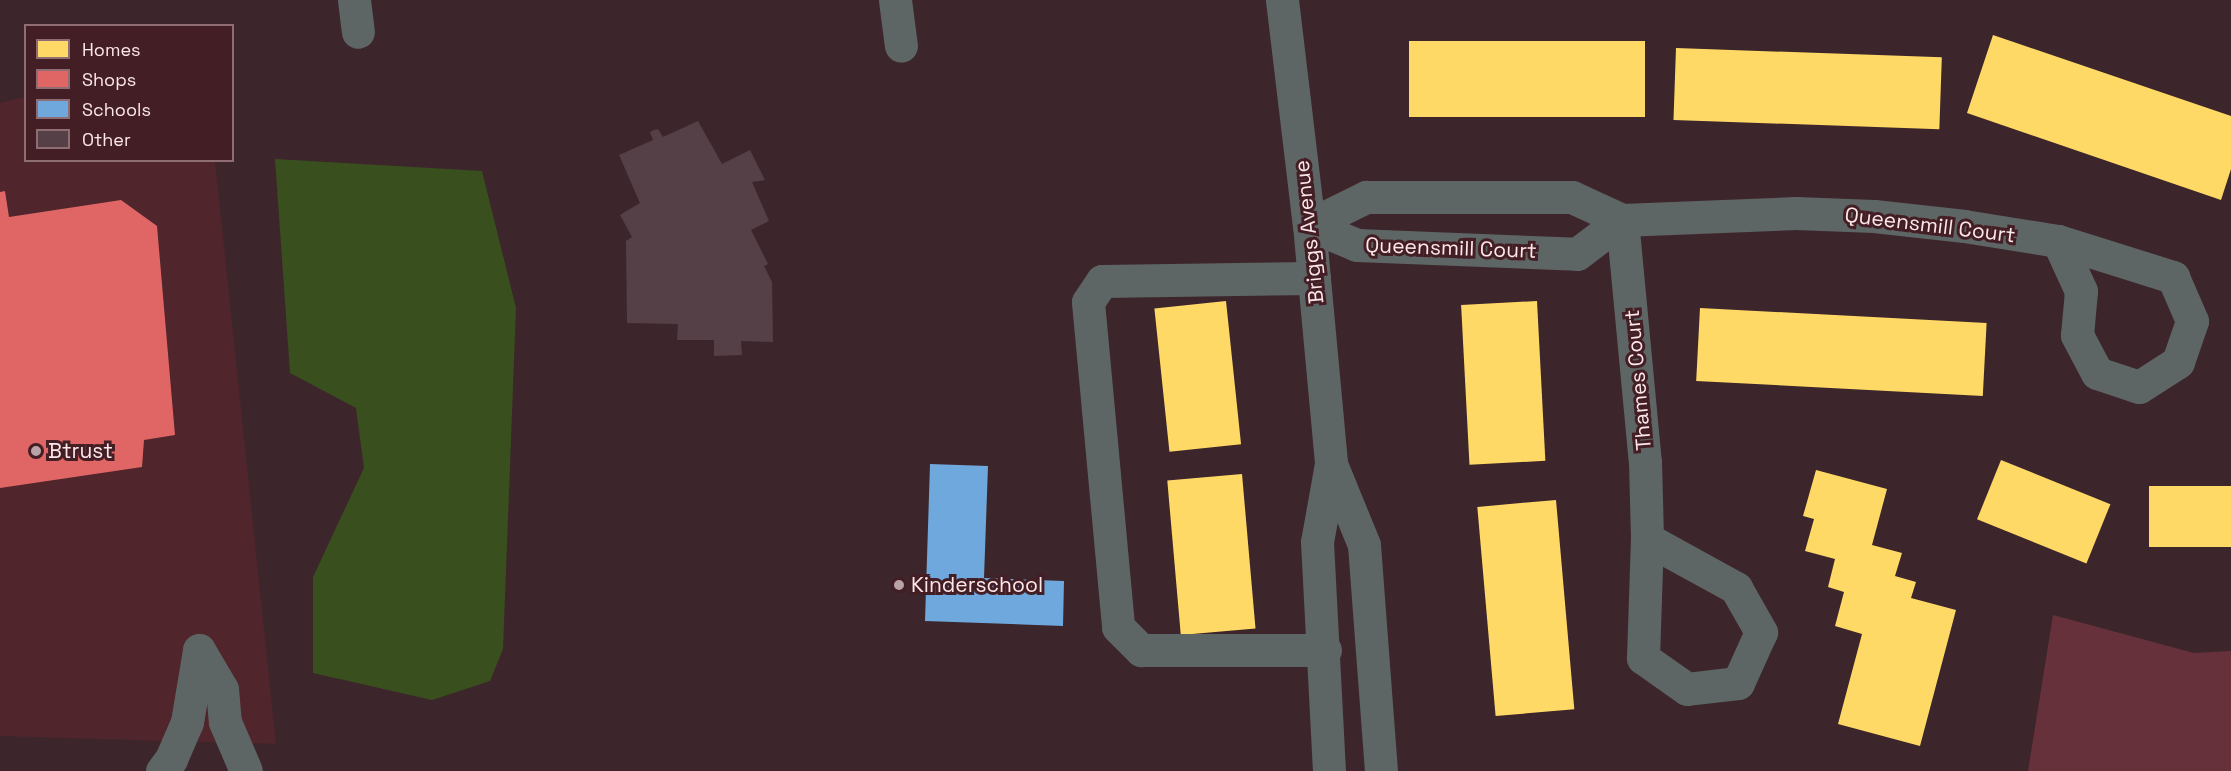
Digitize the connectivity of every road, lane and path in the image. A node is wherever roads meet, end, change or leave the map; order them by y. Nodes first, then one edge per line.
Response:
1 (354, 0) edge
2 (895, 0) edge
3 (1282, 0) edge
4 (358, 32) dead end
5 (901, 46) dead end
6 (1622, 220) junction
7 (1309, 225) junction
8 (2058, 241) junction
9 (1314, 278) junction
10 (1331, 464) junction
11 (1647, 539) junction
12 (1325, 650) junction
13 (162, 771) edge
14 (246, 771) edge
15 (1329, 771) edge
16 (1381, 771) edge

1 - 4 street
2 - 5 street
3 - 7 street, Briggs Avenue
6 - 7 street, Queensmill Court
6 - 7 street, Queensmill Court
6 - 8 street, Queensmill Court
6 - 11 street, Thames Court
7 - 9 street, Briggs Avenue
8 - 8 street, Queensmill Court
9 - 10 street, Briggs Avenue
9 - 12 street
10 - 12 street, Briggs Avenue
10 - 16 street, Briggs Avenue
11 - 11 street, Thames Court
12 - 15 street, Briggs Avenue
13 - 14 street

